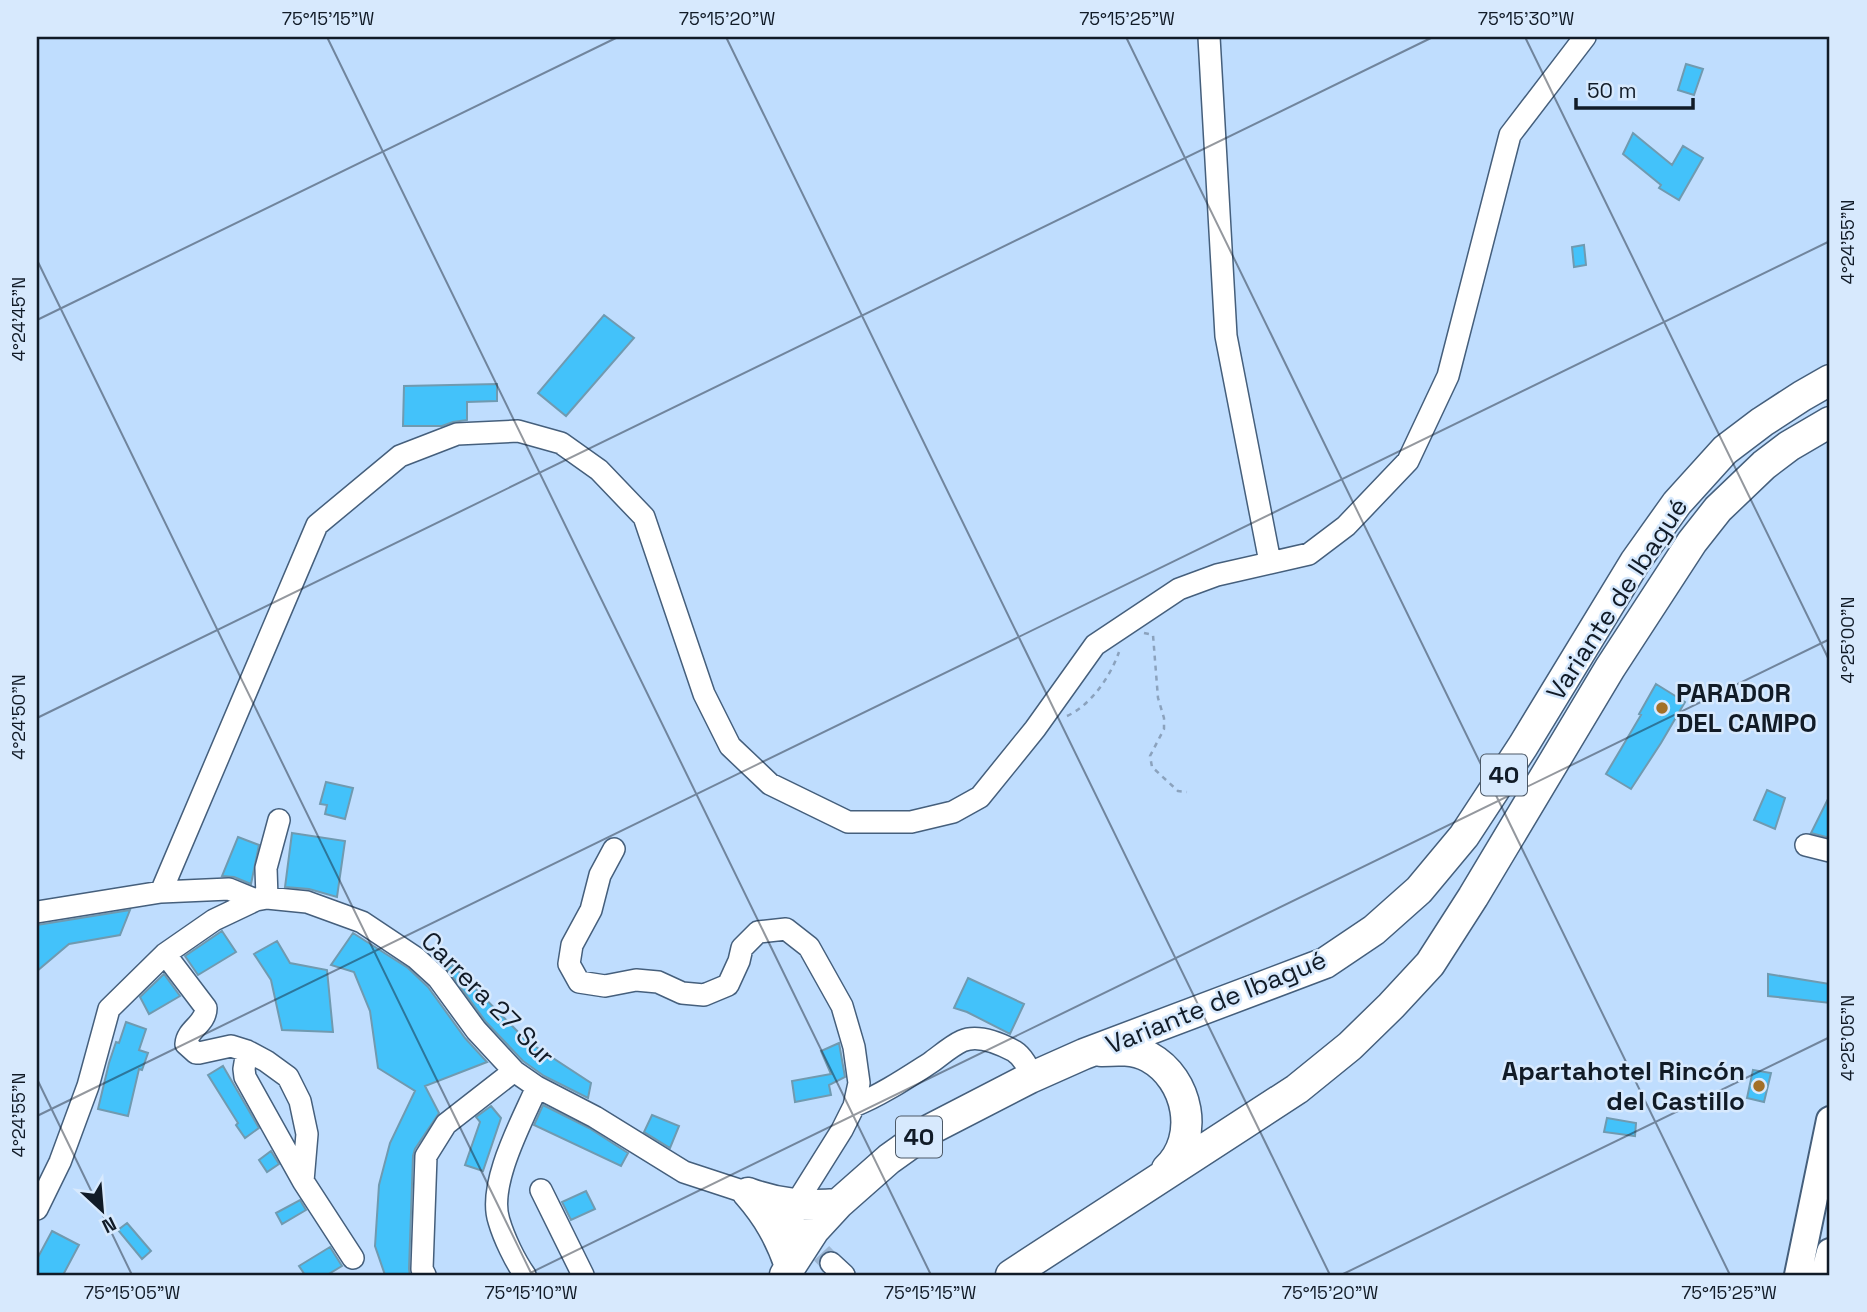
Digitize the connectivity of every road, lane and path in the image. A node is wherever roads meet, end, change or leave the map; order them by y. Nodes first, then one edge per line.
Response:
1 (1209, 37) edge
2 (1585, 37) edge
3 (1830, 380) edge
4 (1830, 422) edge
5 (1830, 433) edge
6 (1789, 446) junction
7 (1270, 562) junction
8 (1141, 632) dead end
9 (1120, 647) dead end
10 (1035, 729) junction
11 (1187, 792) dead end
12 (279, 820) dead end
13 (1806, 845) dead end
14 (614, 849) dead end
15 (1830, 851) edge
16 (161, 892) junction
17 (261, 899) junction
18 (37, 912) edge
19 (165, 954) junction
20 (247, 1051) junction
21 (1084, 1054) junction
22 (514, 1070) junction
23 (1030, 1078) junction
24 (537, 1087) junction
25 (854, 1106) junction
26 (1830, 1120) edge
27 (1156, 1180) junction
28 (303, 1181) junction
29 (541, 1190) dead end
30 (748, 1193) junction
31 (838, 1204) junction
32 (37, 1209) edge
33 (797, 1218) junction
34 (1830, 1252) edge
35 (353, 1258) dead end
36 (786, 1272) edge
37 (425, 1275) edge
38 (525, 1275) edge
39 (583, 1275) edge
40 (1011, 1275) edge
41 (1798, 1275) edge
42 (1824, 1275) edge

1 - 7 street
2 - 7 street
3 - 21 highway, Variante de Ibagué / 40
4 - 6 highway, Variante de Ibagué / 40
5 - 6 highway
6 - 27 highway, Variante de Ibagué / 40
7 - 10 street
8 - 11 path
9 - 10 path
10 - 16 street
12 - 17 street
13 - 15 street
14 - 25 street
16 - 17 street, Carrera 27 Sur
16 - 18 street, Carrera 27 Sur
17 - 19 street
17 - 22 street, Carrera 27 Sur
19 - 20 street
19 - 32 street
20 - 28 street
20 - 28 street
21 - 23 highway, Variante de Ibagué / 40
21 - 27 highway
22 - 24 street, Carrera 27 Sur
22 - 37 street
23 - 25 street
23 - 31 highway, Variante de Ibagué / 40
24 - 30 street, Carrera 27 Sur
24 - 38 street
25 - 33 street
26 - 41 main road
27 - 40 highway, Variante de Ibagué / 40
28 - 35 street
29 - 39 street
30 - 33 highway
30 - 36 highway
31 - 33 highway
31 - 36 highway, Variante de Ibagué / 40
34 - 42 main road

